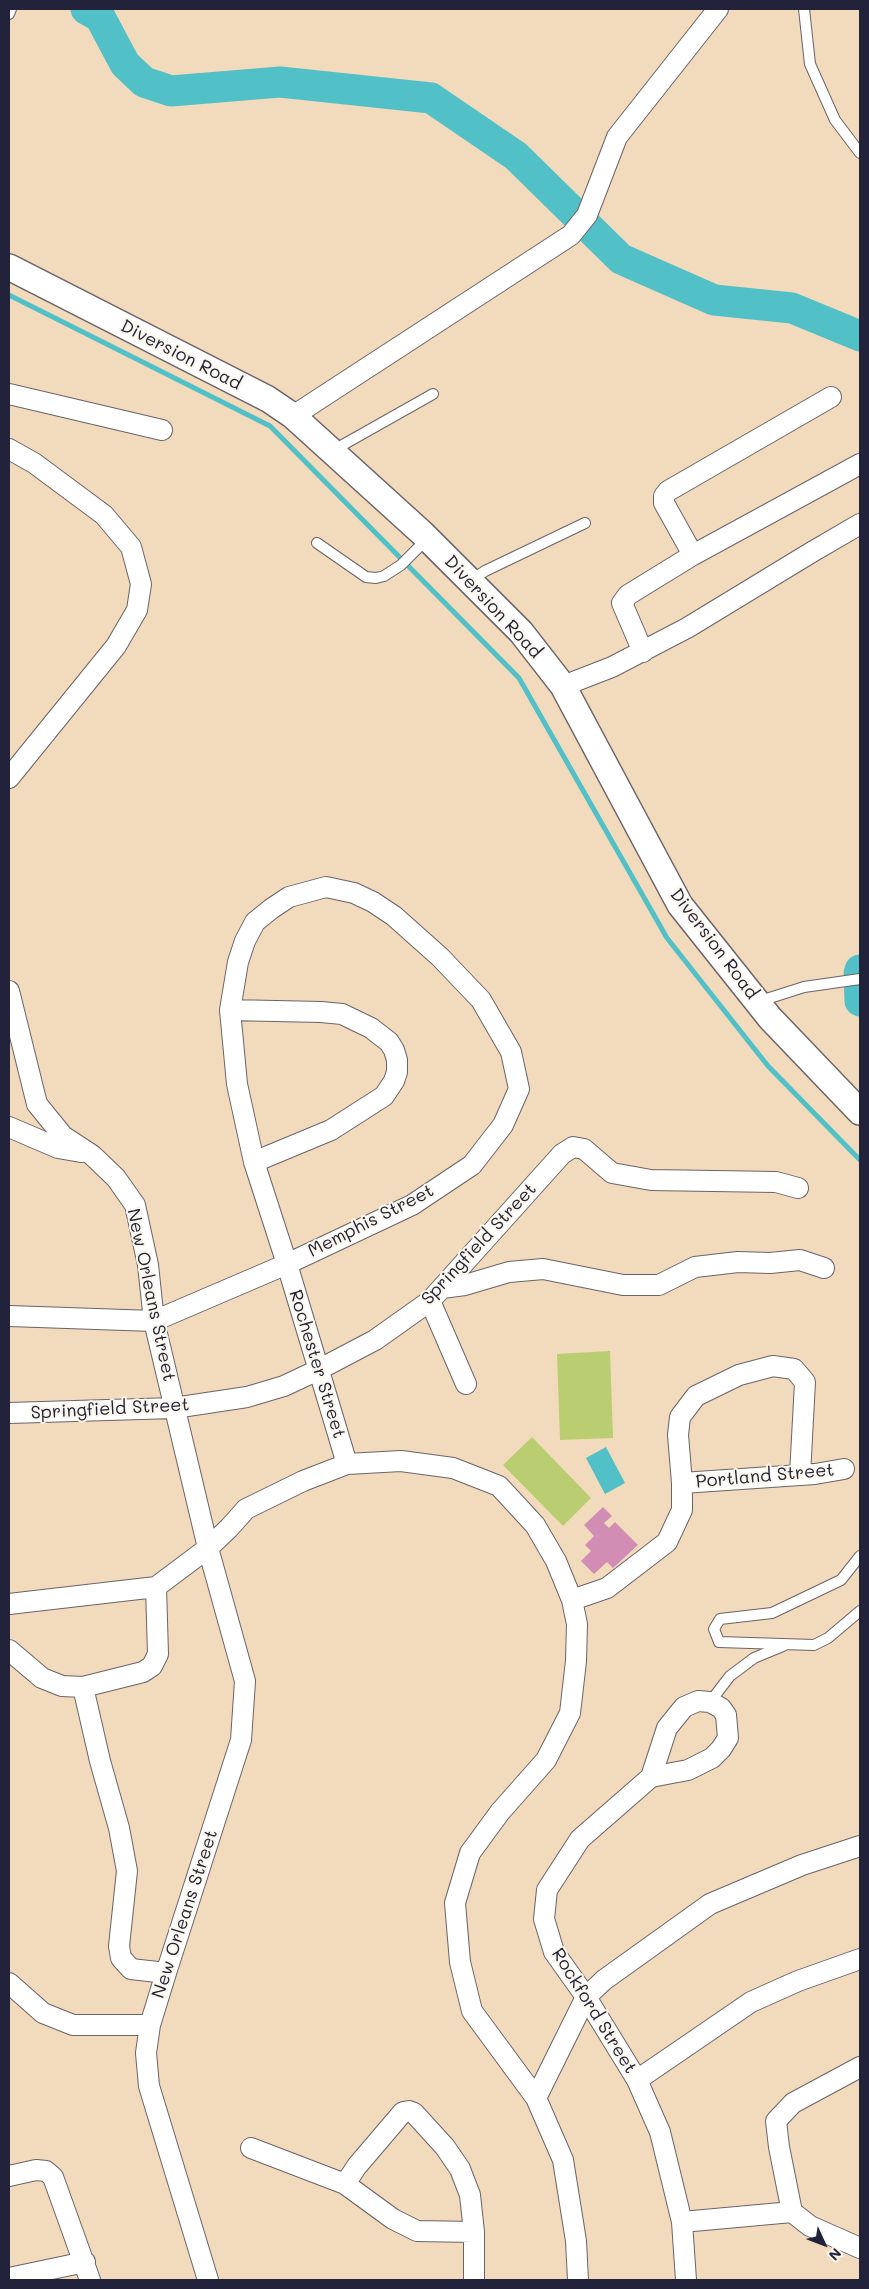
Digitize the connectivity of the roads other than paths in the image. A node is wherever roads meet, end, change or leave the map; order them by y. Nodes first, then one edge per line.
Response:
1 (11, 9) edge
2 (718, 9) edge
3 (804, 9) edge
4 (9, 14) edge
5 (860, 153) edge
6 (9, 267) edge
7 (9, 394) edge
8 (433, 394) dead end
9 (831, 397) dead end
10 (293, 416) junction
11 (162, 430) dead end
12 (9, 449) edge
13 (331, 451) junction
14 (860, 464) edge
15 (585, 523) dead end
16 (860, 524) edge
17 (318, 543) dead end
18 (422, 545) junction
19 (693, 555) junction
20 (470, 581) junction
21 (643, 652) junction
22 (563, 686) junction
23 (9, 778) edge
24 (856, 980) edge
25 (9, 991) edge
26 (757, 1002) junction
27 (230, 1010) junction
28 (860, 1112) edge
29 (9, 1127) edge
30 (92, 1155) junction
31 (254, 1162) junction
32 (798, 1188) dead end
33 (287, 1264) junction
34 (824, 1268) dead end
35 (436, 1294) junction
36 (9, 1316) edge
37 (154, 1321) junction
38 (318, 1370) junction
39 (466, 1384) dead end
40 (174, 1408) junction
41 (9, 1414) edge
42 (347, 1464) junction
43 (844, 1469) dead end
44 (800, 1475) junction
45 (682, 1482) junction
46 (208, 1548) junction
47 (860, 1556) edge
48 (156, 1587) junction
49 (572, 1600) junction
50 (9, 1604) edge
51 (860, 1611) edge
52 (787, 1644) junction
53 (9, 1650) edge
54 (83, 1687) junction
55 (710, 1702) junction
56 (651, 1777) junction
57 (860, 1846) edge
58 (860, 1959) edge
59 (166, 1973) junction
60 (9, 1983) edge
61 (586, 1997) junction
62 (150, 2025) junction
63 (859, 2070) edge
64 (637, 2080) junction
65 (536, 2098) junction
66 (251, 2148) dead end
67 (9, 2176) edge
68 (345, 2184) junction
69 (792, 2212) junction
70 (682, 2222) junction
71 (474, 2232) junction
72 (860, 2248) edge
73 (87, 2271) edge
74 (9, 2278) edge
75 (208, 2280) edge
76 (474, 2280) edge
77 (578, 2280) edge
78 (686, 2280) edge

1 - 4 lane
2 - 10 street
3 - 5 lane
6 - 10 street, Diversion Road
7 - 11 street
8 - 13 lane
9 - 19 street
10 - 13 street, Diversion Road
12 - 23 street
13 - 18 street, Diversion Road
14 - 19 street
15 - 20 lane
16 - 21 street
17 - 18 lane
18 - 20 street, Diversion Road
19 - 21 street
20 - 22 street, Diversion Road
21 - 22 street
22 - 26 street, Diversion Road
24 - 26 lane
25 - 30 street, New Orleans Street
26 - 28 street, Diversion Road
27 - 31 street, Memphis Street
27 - 31 street
27 - 33 street, Memphis Street
29 - 30 street
30 - 37 street, New Orleans Street
31 - 33 street, Memphis Street
32 - 35 street, Springfield Street
33 - 37 street, Memphis Street
33 - 38 street, Rochester Street
34 - 35 street
35 - 38 street, Springfield Street
35 - 39 street
36 - 37 street, Memphis Street
37 - 40 street, New Orleans Street
38 - 40 street, Springfield Street
38 - 42 street, Rochester Street
40 - 41 street, Springfield Street
40 - 46 street, New Orleans Street
42 - 46 street
42 - 49 street
43 - 44 street, Portland Street
44 - 45 street, Portland Street
44 - 45 street
45 - 49 street, Portland Street
46 - 48 street
46 - 59 street, New Orleans Street
47 - 52 lane
48 - 50 street
48 - 54 street
49 - 65 street
51 - 52 lane
52 - 55 lane
53 - 54 street
54 - 59 street
55 - 56 street
55 - 56 street
56 - 61 street, Rockford Street
57 - 61 street
58 - 64 street
59 - 62 street, New Orleans Street
60 - 62 street
61 - 64 street, Rockford Street
61 - 65 street
62 - 75 street, New Orleans Street
63 - 69 street
64 - 70 street, Rockford Street
65 - 77 street
66 - 68 street
67 - 73 street
68 - 71 street
68 - 71 street
69 - 70 street
69 - 72 street
70 - 78 street, Rockford Street
71 - 76 street
73 - 74 street

